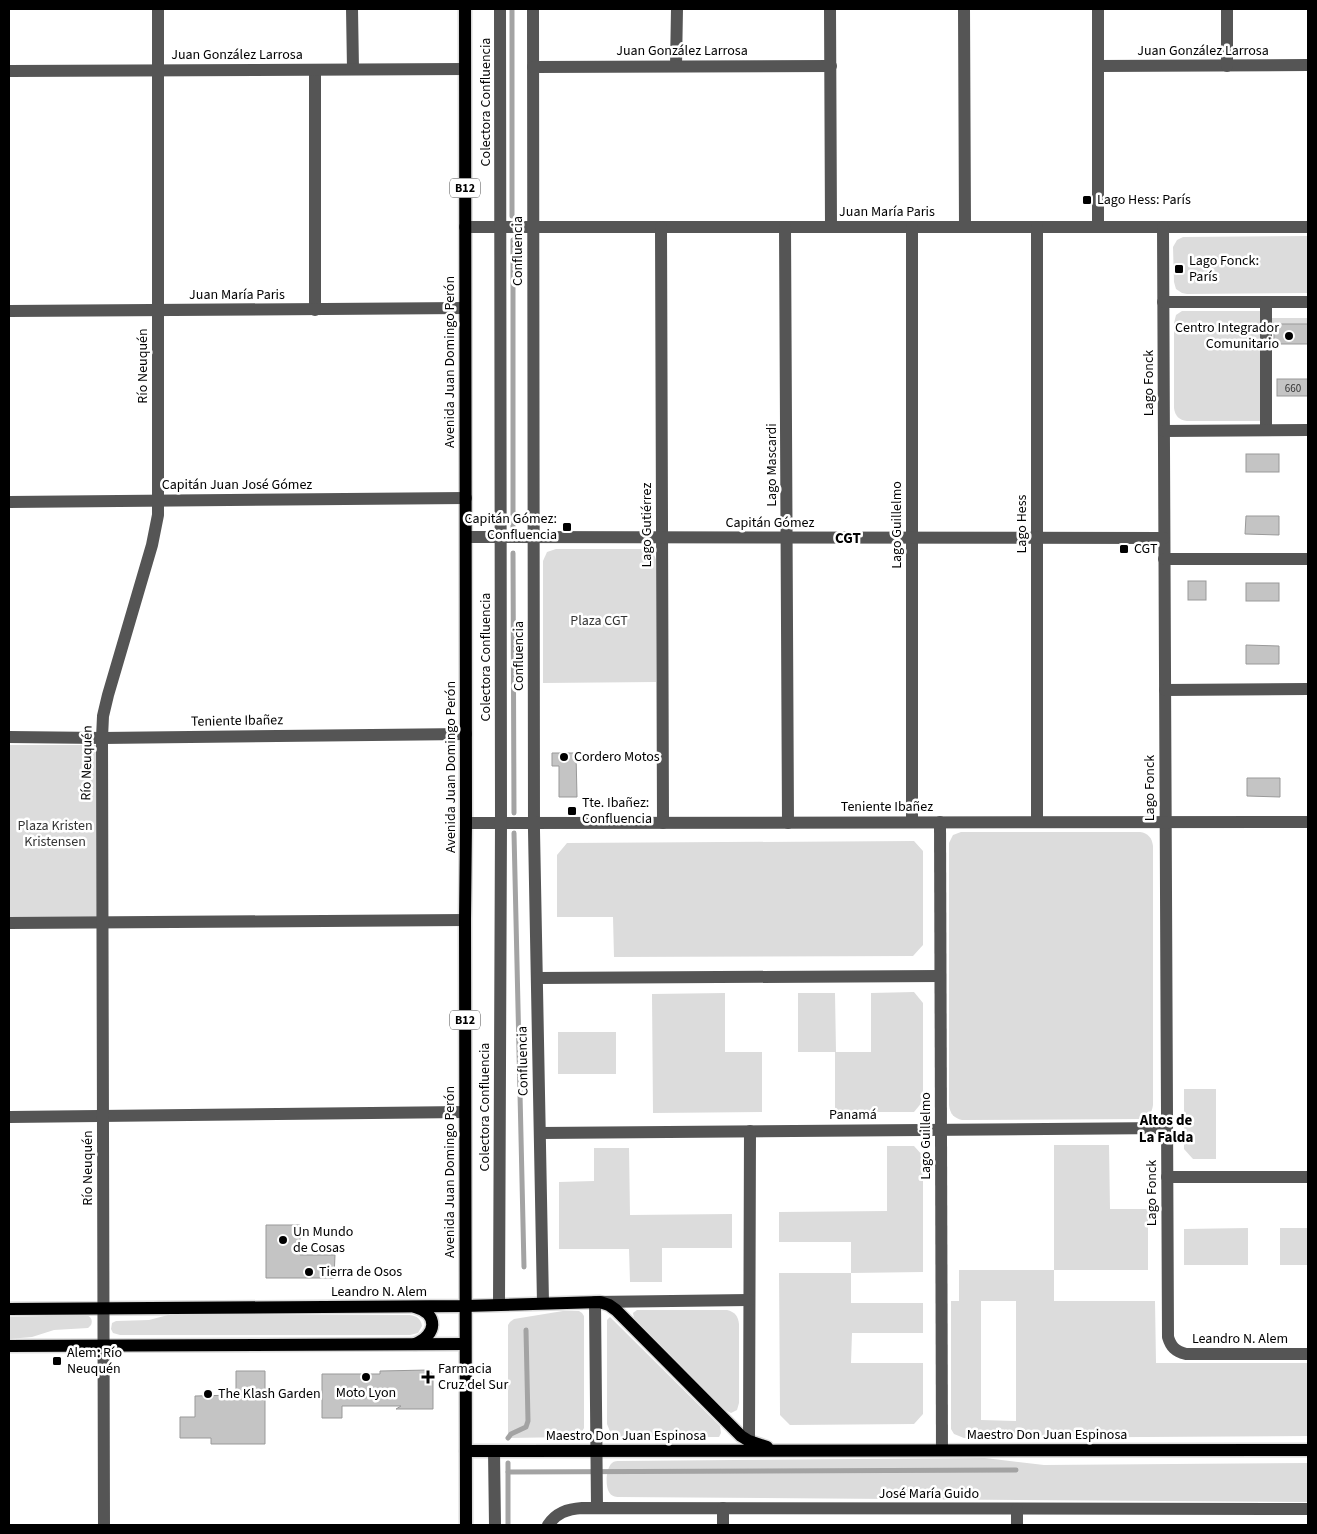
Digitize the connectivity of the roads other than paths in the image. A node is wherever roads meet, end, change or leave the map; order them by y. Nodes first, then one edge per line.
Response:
1 (158, 9) edge
2 (352, 9) edge
3 (465, 9) edge
4 (500, 9) edge
5 (533, 9) edge
6 (676, 9) edge
7 (830, 9) edge
8 (964, 9) edge
9 (1098, 9) edge
10 (1227, 9) edge
11 (1308, 65) edge
12 (676, 66) junction
13 (831, 66) junction
14 (1098, 66) junction
15 (1227, 66) junction
16 (533, 67) junction
17 (465, 68) junction
18 (353, 69) junction
19 (158, 70) junction
20 (315, 70) junction
21 (9, 71) edge
22 (465, 227) junction
23 (501, 227) junction
24 (533, 227) junction
25 (662, 227) junction
26 (785, 227) junction
27 (831, 227) junction
28 (912, 227) junction
29 (965, 227) junction
30 (1037, 227) junction
31 (1098, 227) junction
32 (1163, 227) junction
33 (1308, 227) edge
34 (1163, 302) junction
35 (1266, 302) junction
36 (1308, 302) edge
37 (465, 308) junction
38 (158, 310) junction
39 (315, 310) junction
40 (9, 311) edge
41 (1266, 430) junction
42 (1308, 430) edge
43 (1164, 431) junction
44 (466, 498) junction
45 (159, 501) junction
46 (9, 502) edge
47 (466, 537) junction
48 (501, 537) junction
49 (533, 537) junction
50 (662, 538) junction
51 (787, 538) junction
52 (912, 538) junction
53 (1037, 538) junction
54 (1164, 538) junction
55 (1164, 559) junction
56 (1308, 559) edge
57 (1308, 689) edge
58 (1165, 690) junction
59 (466, 734) junction
60 (9, 737) edge
61 (102, 738) junction
62 (912, 822) junction
63 (940, 822) junction
64 (1037, 822) junction
65 (1166, 822) junction
66 (1308, 822) edge
67 (466, 823) junction
68 (501, 823) junction
69 (534, 823) junction
70 (663, 823) junction
71 (788, 823) junction
72 (464, 920) junction
73 (9, 923) edge
74 (102, 923) junction
75 (940, 976) junction
76 (536, 978) junction
77 (465, 1112) junction
78 (103, 1116) junction
79 (9, 1117) edge
80 (1167, 1128) junction
81 (941, 1130) junction
82 (750, 1131) junction
83 (540, 1133) junction
84 (1167, 1177) junction
85 (1308, 1177) edge
86 (749, 1300) junction
87 (596, 1302) junction
88 (543, 1304) junction
89 (499, 1305) junction
90 (415, 1306) junction
91 (465, 1306) junction
92 (9, 1309) edge
93 (104, 1309) junction
94 (415, 1344) junction
95 (465, 1344) junction
96 (9, 1346) edge
97 (104, 1346) junction
98 (1173, 1348) joint
99 (1308, 1354) edge
100 (749, 1440) junction
101 (942, 1450) junction
102 (1308, 1450) edge
103 (466, 1451) junction
104 (597, 1451) junction
105 (786, 1451) junction
106 (494, 1452) junction
107 (597, 1508) junction
108 (723, 1508) junction
109 (1017, 1509) junction
110 (1308, 1509) edge
111 (550, 1522) edge
112 (104, 1525) edge
113 (466, 1525) edge
114 (496, 1525) edge
115 (723, 1525) edge
116 (1017, 1525) edge

1 - 19 street, Río Neuquén
2 - 18 street
3 - 17 main road, Avenida Juan Domingo Perón / B12
4 - 23 street, Colectora Confluencia
5 - 16 street, Confluencia
6 - 12 street
7 - 13 street
8 - 29 street
9 - 14 street
10 - 15 street
11 - 15 street, Juan González Larrosa
12 - 13 street, Juan González Larrosa
12 - 16 street, Juan González Larrosa
13 - 27 street
14 - 15 street, Juan González Larrosa
14 - 31 street
16 - 24 street, Confluencia
17 - 18 street, Juan González Larrosa
17 - 22 main road, Avenida Juan Domingo Perón / B12
18 - 20 street, Juan González Larrosa
19 - 20 street, Juan González Larrosa
19 - 21 street, Juan González Larrosa
19 - 38 street, Río Neuquén
20 - 39 street
22 - 23 street, Juan María Paris
22 - 37 main road, Avenida Juan Domingo Perón / B12
23 - 24 street, Juan María Paris
23 - 48 street, Colectora Confluencia
24 - 25 street, Juan María Paris
24 - 49 street, Confluencia
25 - 26 street, Juan María Paris
25 - 50 street, Lago Gutiérrez
26 - 27 street, Juan María Paris
26 - 51 street, Lago Mascardi
27 - 28 street, Juan María Paris
28 - 29 street, Juan María Paris
28 - 52 street, Lago Guillelmo
29 - 30 street, Juan María Paris
30 - 31 street, Juan María Paris
30 - 53 street, Lago Hess
31 - 32 street, Juan María Paris
32 - 33 street, Juan María Paris
32 - 34 street, Lago Fonck
34 - 35 street
34 - 43 street, Lago Fonck
35 - 36 street
35 - 41 street
37 - 39 street, Juan María Paris
37 - 44 main road, Avenida Juan Domingo Perón / B12
38 - 39 street, Juan María Paris
38 - 40 street, Juan María Paris
38 - 45 street, Río Neuquén
41 - 42 street
41 - 43 street
43 - 54 street, Lago Fonck
44 - 45 street, Capitán Juan José Gómez
44 - 47 main road, Avenida Juan Domingo Perón / B12
45 - 46 street, Capitán Juan José Gómez
45 - 61 street, Río Neuquén
47 - 48 street, Capitán Gómez
47 - 59 main road, Avenida Juan Domingo Perón / B12
48 - 49 street, Capitán Gómez
48 - 68 street, Colectora Confluencia
49 - 50 street, Capitán Gómez
49 - 69 street, Confluencia
50 - 51 street, Capitán Gómez
50 - 70 street, Lago Gutiérrez
51 - 52 street, Capitán Gómez
51 - 71 street, Lago Mascardi
52 - 53 street, Capitán Gómez
52 - 62 street, Lago Guillelmo
53 - 54 street, Capitán Gómez
53 - 64 street, Lago Hess
54 - 55 street, Lago Fonck
55 - 56 street
55 - 58 street, Lago Fonck
57 - 58 street
58 - 65 street, Lago Fonck
59 - 61 street, Teniente Ibañez
59 - 67 main road, Avenida Juan Domingo Perón / B12
60 - 61 street, Teniente Ibañez
61 - 74 street, Río Neuquén
62 - 63 street, Teniente Ibañez
62 - 71 street, Teniente Ibañez
63 - 64 street, Teniente Ibañez
63 - 75 street, Lago Guillelmo
64 - 65 street, Teniente Ibañez
65 - 66 street, Teniente Ibañez
65 - 80 street, Lago Fonck
67 - 68 street, Teniente Ibañez
67 - 72 main road, Avenida Juan Domingo Perón / B12
68 - 69 street, Teniente Ibañez
68 - 89 street, Colectora Confluencia
69 - 70 street, Teniente Ibañez
69 - 76 street, Confluencia
70 - 71 street, Teniente Ibañez
72 - 74 street
72 - 77 main road, Avenida Juan Domingo Perón / B12
73 - 74 street
74 - 78 street, Río Neuquén
75 - 76 street
75 - 81 street, Lago Guillelmo
76 - 83 street, Confluencia
77 - 78 street
77 - 91 main road, Avenida Juan Domingo Perón / B12
78 - 79 street
78 - 93 street, Río Neuquén
80 - 81 street, Panamá
80 - 84 street, Lago Fonck
81 - 82 street, Panamá
81 - 101 street, Lago Guillelmo
82 - 83 street, Panamá
82 - 86 street
83 - 88 street, Confluencia
84 - 85 street
84 - 98 street, Lago Fonck
86 - 87 street, Leandro N. Alem
86 - 100 street
87 - 88 main road, Leandro N. Alem
87 - 100 main road, Maestro Don Juan Espinosa
87 - 104 street
88 - 89 main road, Leandro N. Alem
89 - 91 main road, Leandro N. Alem
90 - 91 main road, Leandro N. Alem
90 - 93 main road, Leandro N. Alem
90 - 94 main road
91 - 95 main road, Avenida Juan Domingo Perón / B12
92 - 93 main road, Leandro N. Alem
93 - 97 street, Río Neuquén
94 - 95 main road
94 - 97 main road
95 - 103 main road, Avenida Juan Domingo Perón / B12
96 - 97 main road
97 - 112 street, Río Neuquén
98 - 99 street, Leandro N. Alem
100 - 105 main road, Maestro Don Juan Espinosa
101 - 102 main road, Maestro Don Juan Espinosa
101 - 105 main road, Maestro Don Juan Espinosa
103 - 106 main road, Maestro Don Juan Espinosa
103 - 113 main road, Avenida Juan Domingo Perón / B12
104 - 105 main road, Maestro Don Juan Espinosa
104 - 106 main road, Maestro Don Juan Espinosa
104 - 107 street
106 - 114 street
107 - 108 street, José María Guido
107 - 111 street, José María Guido
108 - 109 street, José María Guido
108 - 115 street
109 - 110 street, José María Guido
109 - 116 street

